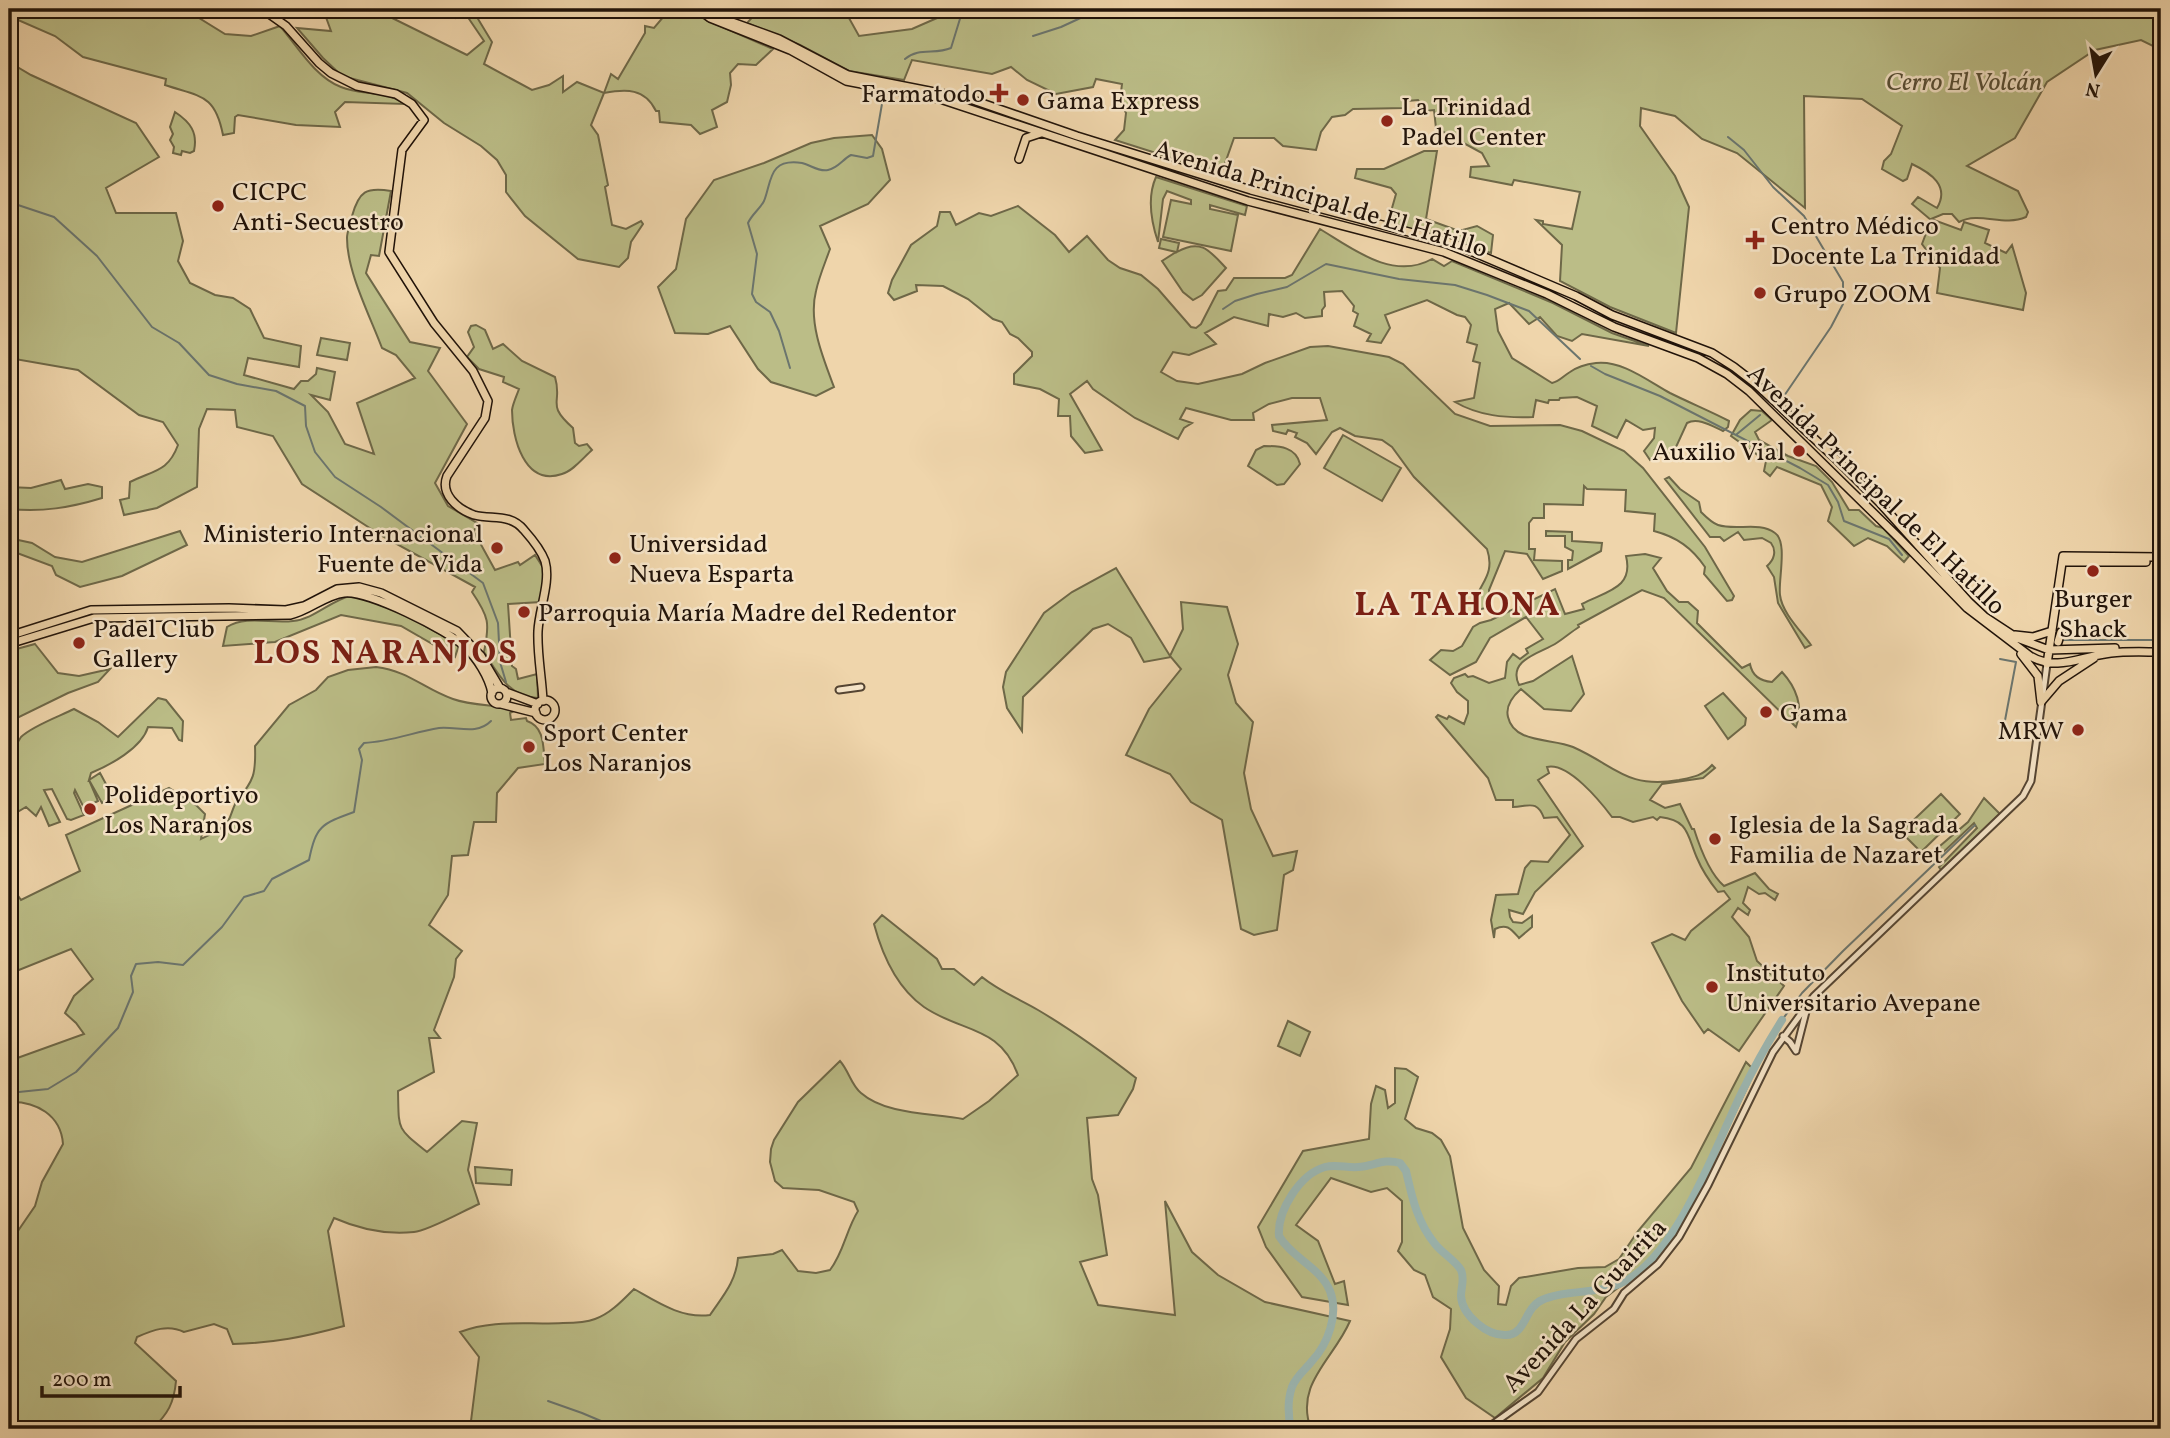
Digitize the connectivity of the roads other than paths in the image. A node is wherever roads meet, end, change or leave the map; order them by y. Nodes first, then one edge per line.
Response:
1 (262, 9) edge
2 (698, 9) edge
3 (706, 9) edge
4 (1041, 133) junction
5 (1019, 159) dead end
6 (2161, 559) edge
7 (2052, 631) junction
8 (2061, 632) dead end
9 (2011, 634) junction
10 (9, 636) edge
11 (2058, 642) junction
12 (9, 644) edge
13 (2017, 648) junction
14 (2070, 649) junction
15 (2049, 650) junction
16 (2161, 650) edge
17 (2098, 655) junction
18 (2047, 663) junction
19 (861, 687) dead end
20 (503, 690) junction
21 (838, 690) dead end
22 (492, 693) junction
23 (2041, 702) junction
24 (540, 703) junction
25 (501, 704) junction
26 (536, 713) junction
27 (1809, 1003) junction
28 (1783, 1036) junction
29 (1486, 1429) edge

1 - 24 main road
2 - 4 main road, Avenida Principal de El Hatillo
3 - 9 main road, Avenida Principal de El Hatillo
4 - 5 main road
4 - 13 main road, Avenida Principal de El Hatillo
6 - 7 main road, Avenida La Guairita
7 - 9 main road
7 - 11 main road
7 - 15 main road, Avenida La Guairita
8 - 11 main road
9 - 15 main road, Avenida Principal de El Hatillo
10 - 20 main road
11 - 14 main road
12 - 22 main road
13 - 15 main road
13 - 18 main road, Avenida Principal de El Hatillo
13 - 23 main road
14 - 15 main road, Avenida Principal de El Hatillo
14 - 16 main road, Avenida Principal de El Hatillo
15 - 18 main road, Avenida La Guairita
16 - 17 main road, Avenida Principal de El Hatillo
17 - 18 main road, Avenida Principal de El Hatillo
17 - 23 main road
18 - 23 street, Avenida La Guairita
19 - 21 street
20 - 22 main road
20 - 24 main road
20 - 25 main road
22 - 25 main road
23 - 27 street, Avenida La Guairita
24 - 26 main road
24 - 26 main road
25 - 26 main road
27 - 28 street, Avenida La Guairita
27 - 28 street
28 - 29 street, Avenida La Guairita

